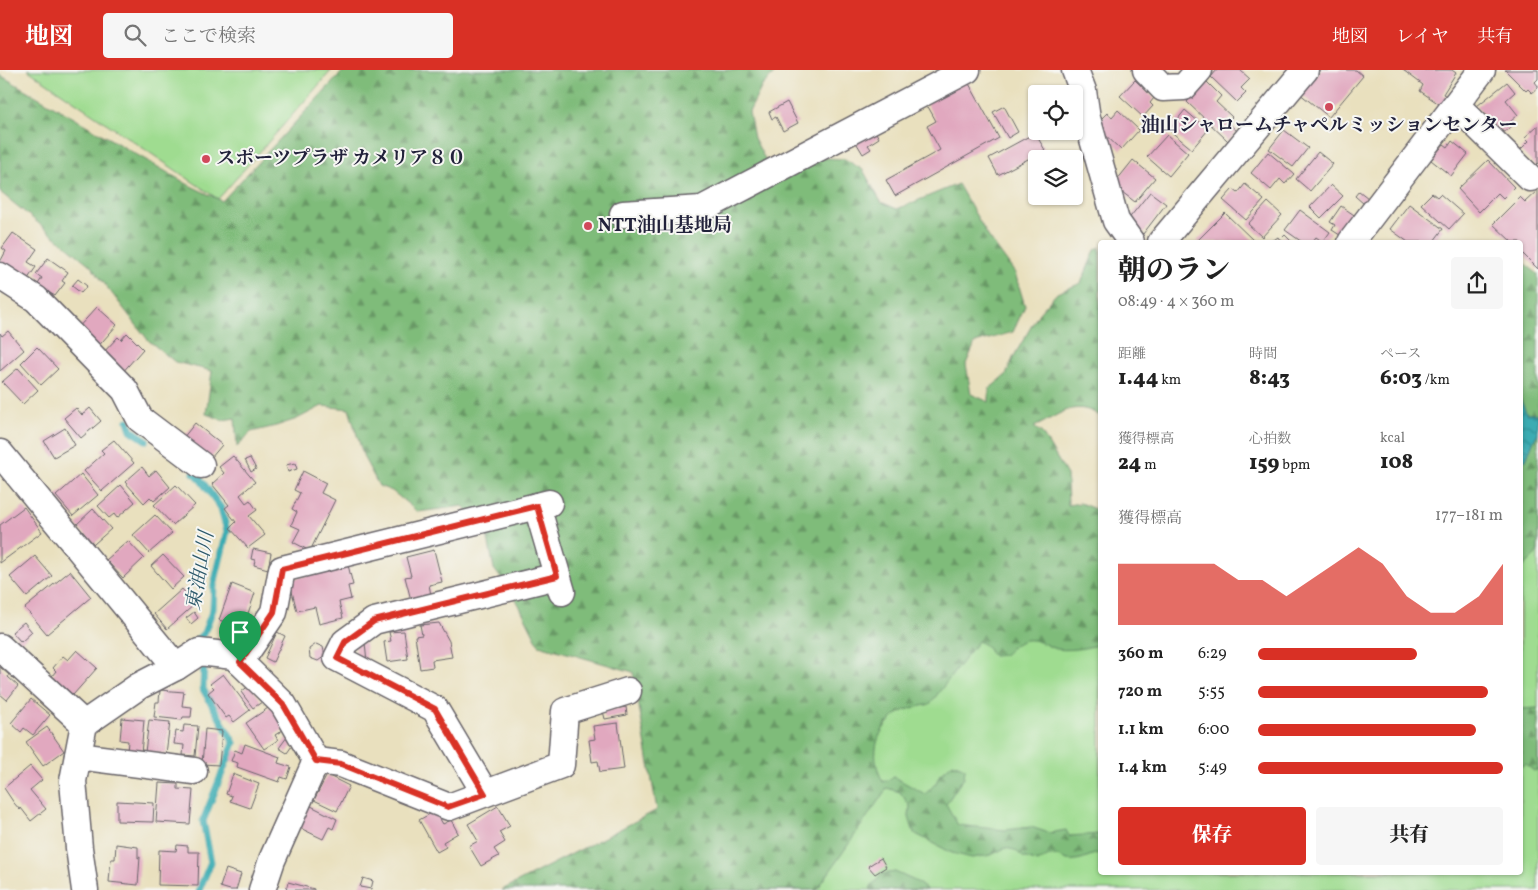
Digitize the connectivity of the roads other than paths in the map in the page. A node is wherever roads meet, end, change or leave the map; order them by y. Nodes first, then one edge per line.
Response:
1 (967, 70) edge
2 (1075, 70) edge
3 (1146, 70) edge
4 (1200, 70) edge
5 (1305, 70) edge
6 (1482, 70) edge
7 (1456, 105) junction
8 (1530, 178) dead end
9 (623, 214) dead end
10 (1130, 240) edge
11 (1163, 240) edge
12 (1353, 240) edge
13 (0, 276) edge
14 (0, 453) edge
15 (201, 466) dead end
16 (0, 647) edge
17 (240, 662) junction
18 (176, 667) junction
19 (628, 691) dead end
20 (84, 724) junction
21 (78, 756) junction
22 (316, 761) junction
23 (194, 771) dead end
24 (485, 794) junction
25 (85, 890) edge
26 (262, 890) edge

1 - 9 street
2 - 10 street
3 - 4 street
5 - 11 street
6 - 7 street
7 - 8 street
7 - 12 street
13 - 15 street
14 - 18 street
16 - 20 street
17 - 18 street
17 - 22 street
17 - 24 street
18 - 20 street
19 - 24 street
20 - 21 street
21 - 23 street
21 - 25 street
22 - 24 street
22 - 26 street

